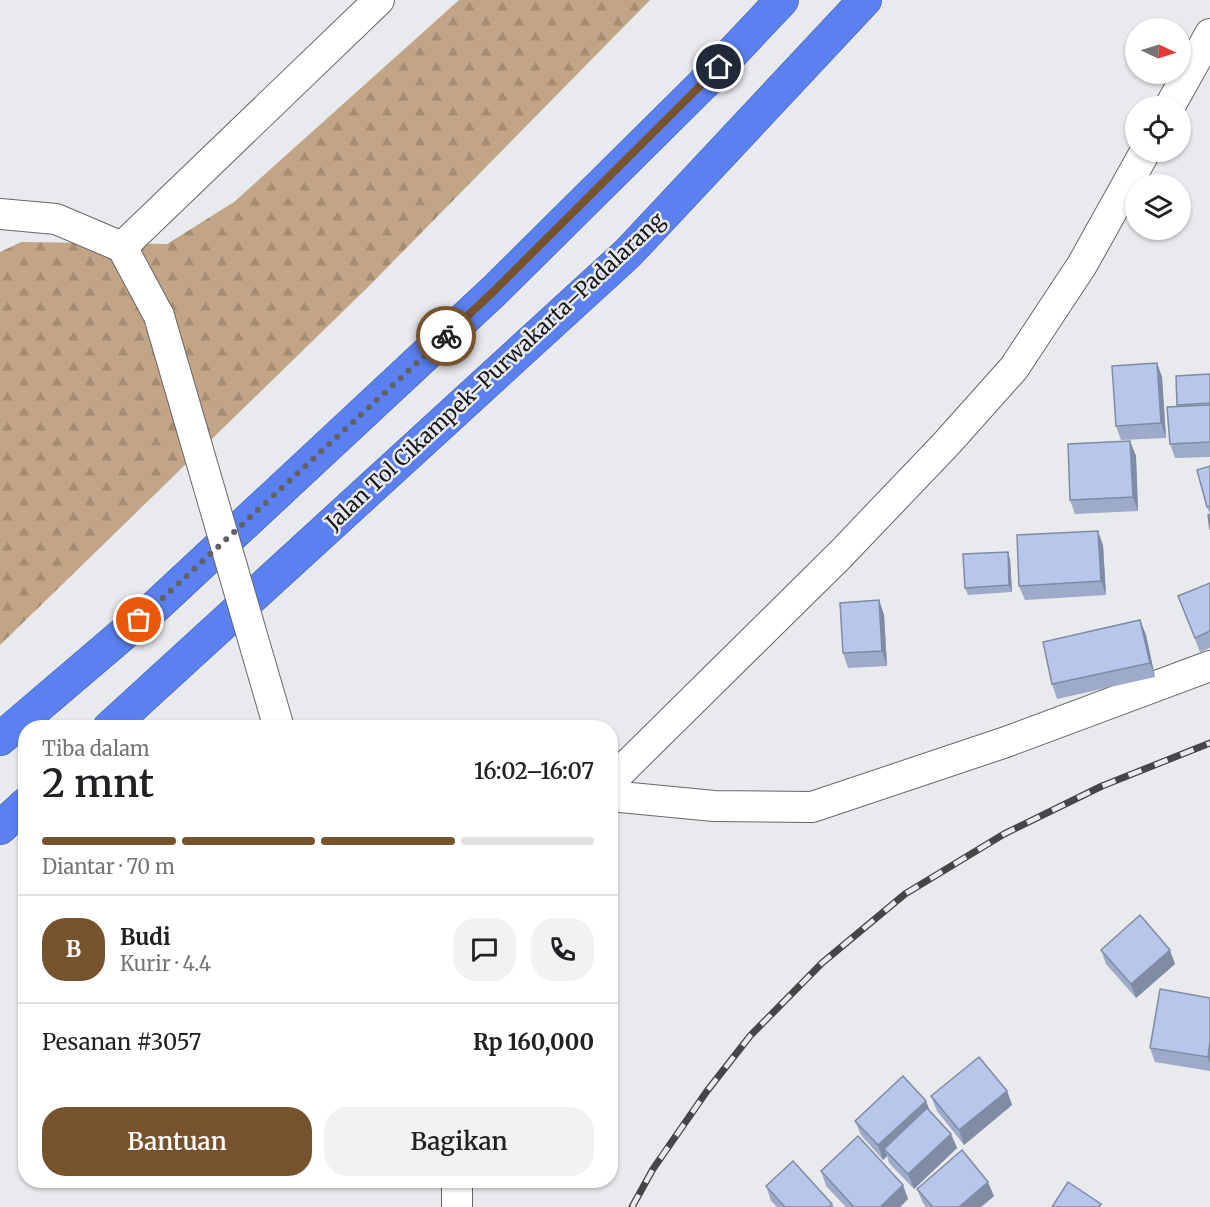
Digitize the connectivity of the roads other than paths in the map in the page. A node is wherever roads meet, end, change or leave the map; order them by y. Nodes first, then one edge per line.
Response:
1 (379, 0) edge
2 (782, 0) edge
3 (865, 0) edge
4 (1210, 34) edge
5 (1176, 96) edge
6 (1139, 162) edge
7 (0, 214) edge
8 (122, 247) junction
9 (1210, 666) edge
10 (22, 720) edge
11 (118, 720) edge
12 (277, 720) edge
13 (18, 724) edge
14 (0, 739) edge
15 (618, 774) edge
16 (618, 797) edge
17 (18, 811) edge
18 (0, 828) edge
19 (457, 1188) edge
20 (457, 1207) edge

1 - 8 street
2 - 10 highway
3 - 11 highway, Jalan Tol Cikampek–Purwakarta–Padalarang
4 - 5 street
6 - 15 street
7 - 8 street
8 - 12 street, bridge
9 - 16 street
13 - 14 highway
17 - 18 highway
19 - 20 street

